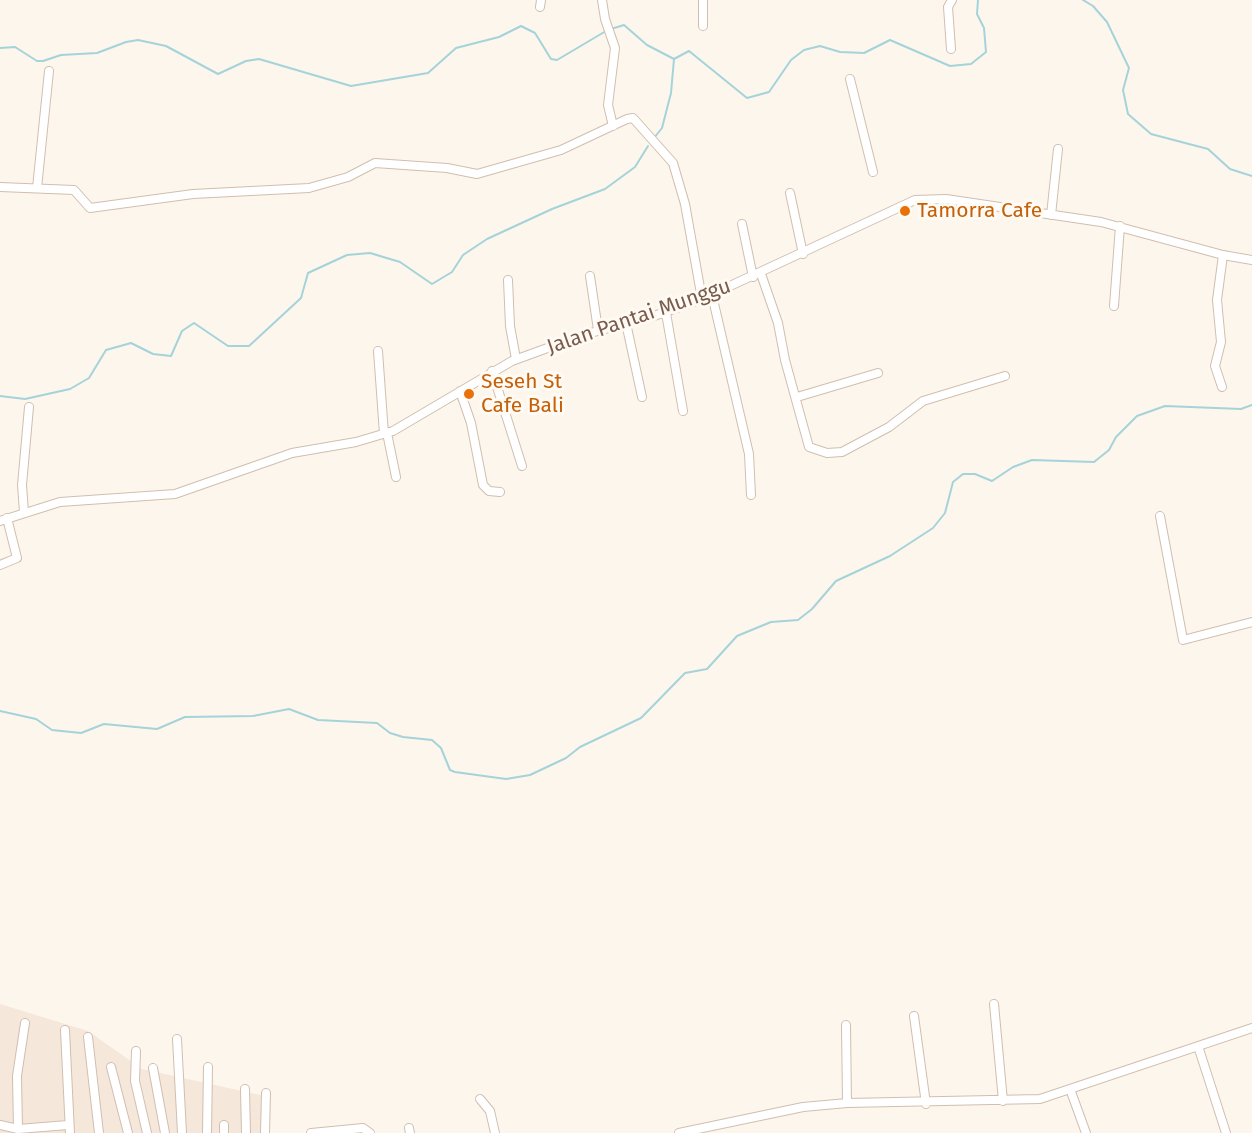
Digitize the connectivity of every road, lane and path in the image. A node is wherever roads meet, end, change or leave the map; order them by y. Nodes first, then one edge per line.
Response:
1 (602, 0) edge
2 (703, 0) edge
3 (952, 0) edge
4 (703, 26) dead end
5 (951, 49) dead end
6 (49, 71) dead end
7 (850, 79) dead end
8 (613, 126) junction
9 (1058, 149) dead end
10 (873, 172) dead end
11 (0, 187) edge
12 (38, 188) junction
13 (790, 193) dead end
14 (1050, 215) junction
15 (742, 224) dead end
16 (1120, 226) junction
17 (803, 254) junction
18 (1223, 255) junction
19 (1252, 260) edge
20 (757, 275) junction
21 (590, 276) dead end
22 (508, 280) dead end
23 (712, 295) junction
24 (702, 299) junction
25 (1114, 306) dead end
26 (666, 313) junction
27 (626, 323) junction
28 (598, 330) junction
29 (378, 351) dead end
30 (516, 359) junction
31 (492, 371) junction
32 (878, 373) dead end
33 (1005, 376) dead end
34 (1222, 387) dead end
35 (460, 391) junction
36 (642, 397) dead end
37 (797, 397) junction
38 (29, 407) dead end
39 (683, 411) dead end
40 (385, 434) junction
41 (522, 466) dead end
42 (396, 477) dead end
43 (500, 492) dead end
44 (751, 495) dead end
45 (24, 512) junction
46 (1160, 516) dead end
47 (3, 519) edge
48 (0, 565) edge
49 (1252, 622) edge
50 (994, 1004) dead end
51 (914, 1016) dead end
52 (25, 1023) dead end
53 (846, 1025) dead end
54 (1252, 1028) edge
55 (65, 1030) dead end
56 (88, 1037) dead end
57 (177, 1039) dead end
58 (1198, 1046) junction
59 (136, 1051) dead end
60 (111, 1067) dead end
61 (208, 1067) dead end
62 (153, 1068) dead end
63 (245, 1089) dead end
64 (1070, 1089) junction
65 (266, 1093) dead end
66 (480, 1099) dead end
67 (1003, 1101) junction
68 (847, 1103) junction
69 (926, 1104) junction
70 (0, 1125) edge
71 (18, 1129) junction
72 (69, 1129) edge
73 (99, 1133) edge
74 (128, 1133) edge
75 (147, 1133) edge
76 (165, 1133) edge
77 (182, 1133) edge
78 (207, 1133) edge
79 (246, 1133) edge
80 (265, 1133) edge
81 (311, 1133) edge
82 (370, 1133) edge
83 (495, 1133) edge
84 (680, 1133) edge
85 (1086, 1133) edge
86 (1226, 1133) edge

1 - 8 street
2 - 4 street
3 - 5 street
6 - 12 street
7 - 10 street
8 - 12 street
8 - 24 street
9 - 14 street
11 - 12 street
13 - 17 street
14 - 16 street, Jalan Pantai Munggu
14 - 17 street, Jalan Pantai Munggu
15 - 20 street
16 - 18 street, Jalan Pantai Munggu
16 - 25 street
17 - 20 street, Jalan Pantai Munggu
18 - 19 street, Jalan Pantai Munggu
18 - 34 street
20 - 23 street, Jalan Pantai Munggu
20 - 37 street
21 - 28 street
22 - 30 street
23 - 24 street, Jalan Pantai Munggu
23 - 44 street
24 - 26 street, Jalan Pantai Munggu
26 - 27 street, Jalan Pantai Munggu
26 - 39 street
27 - 28 street, Jalan Pantai Munggu
27 - 36 street
28 - 30 street, Jalan Pantai Munggu
29 - 40 street
30 - 31 street, Jalan Pantai Munggu
31 - 35 street, Jalan Pantai Munggu
31 - 41 street
32 - 37 street
33 - 37 street
35 - 40 street, Jalan Pantai Munggu
35 - 43 street
38 - 45 street
40 - 42 street
40 - 45 street, Jalan Pantai Munggu
45 - 47 street, Jalan Pantai Munggu
46 - 49 street
47 - 48 street
50 - 67 street
51 - 69 street
52 - 71 street
53 - 68 street
54 - 58 street
55 - 72 street
56 - 73 street
57 - 77 street
58 - 64 street
58 - 86 street
59 - 75 street
60 - 74 street
61 - 78 street
62 - 76 street
63 - 79 street
64 - 67 street
64 - 85 street
65 - 80 street
66 - 83 street
67 - 69 street
68 - 69 street
68 - 84 street
70 - 71 street
71 - 72 street
81 - 82 street

